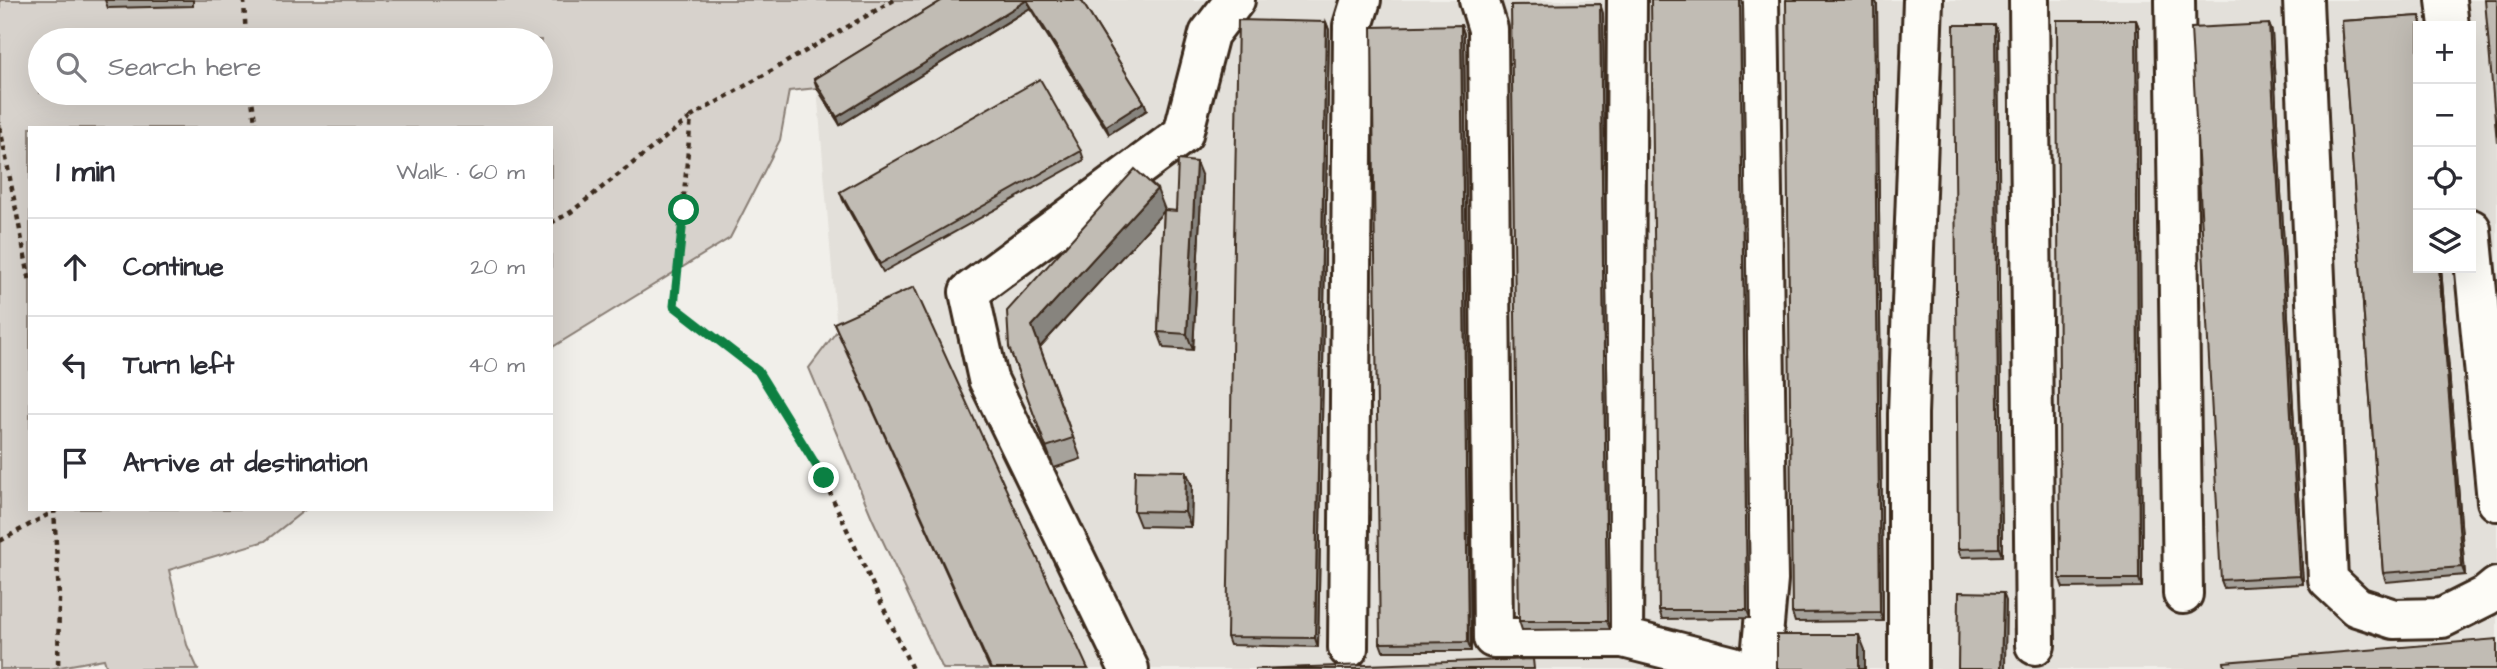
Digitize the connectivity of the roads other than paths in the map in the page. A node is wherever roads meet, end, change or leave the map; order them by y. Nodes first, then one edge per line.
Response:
1 (1235, 0) edge
2 (1361, 0) edge
3 (1479, 0) edge
4 (1627, 0) edge
5 (1759, 0) edge
6 (1923, 0) edge
7 (2029, 0) edge
8 (2175, 0) edge
9 (2303, 0) edge
10 (2446, 0) edge
11 (2448, 21) edge
12 (2475, 273) edge
13 (2497, 502) edge
14 (2497, 587) edge
15 (2183, 594) dead end
16 (1623, 638) junction
17 (2035, 645) dead end
18 (1348, 648) dead end
19 (1129, 669) edge
20 (1735, 669) edge
21 (1760, 669) edge
22 (1908, 669) edge

1 - 19 lane
2 - 18 lane
3 - 16 lane
4 - 16 lane
5 - 21 lane
6 - 22 lane
7 - 17 lane
8 - 15 lane
9 - 14 lane
10 - 11 lane
12 - 13 lane
16 - 20 lane

